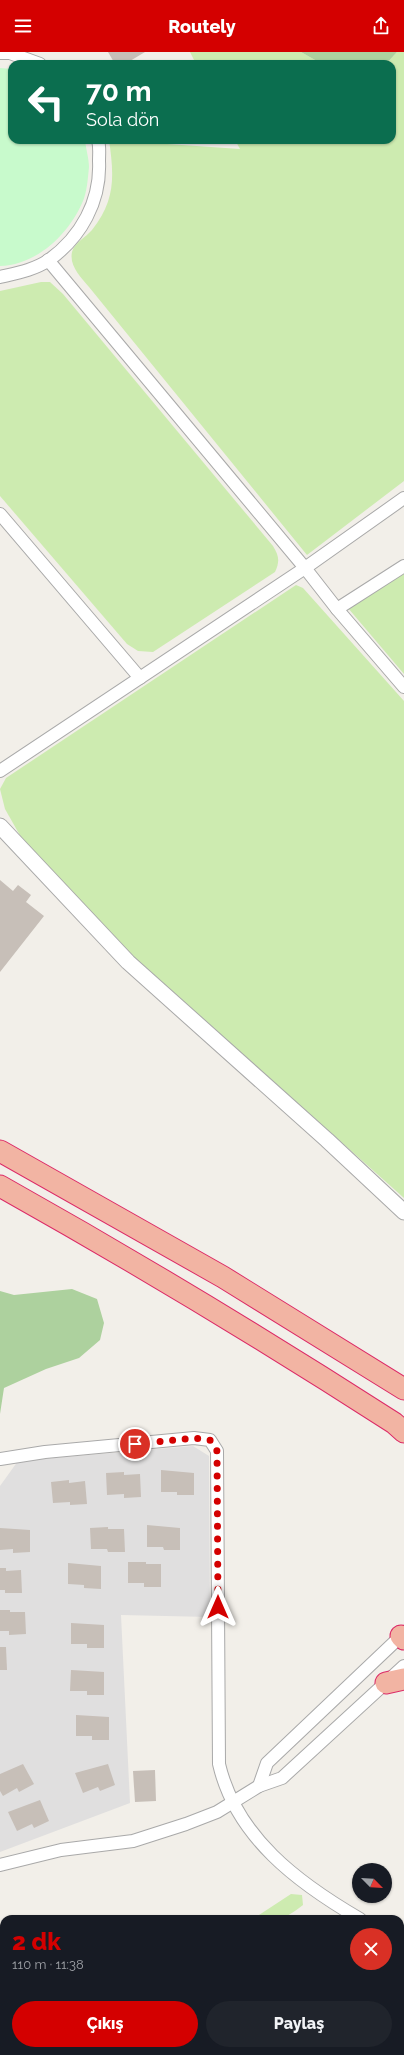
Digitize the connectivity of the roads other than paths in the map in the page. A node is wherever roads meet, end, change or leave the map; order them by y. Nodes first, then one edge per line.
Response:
1 (0, 53) edge
2 (29, 60) edge
3 (98, 144) edge
4 (48, 260) junction
5 (0, 277) edge
6 (404, 498) edge
7 (0, 514) edge
8 (404, 566) edge
9 (305, 568) junction
10 (337, 609) junction
11 (140, 678) junction
12 (404, 687) edge
13 (0, 772) edge
14 (0, 826) edge
15 (0, 1151) edge
16 (0, 1186) edge
17 (404, 1212) edge
18 (404, 1389) edge
19 (404, 1432) edge
20 (0, 1459) edge
21 (403, 1636) edge
22 (404, 1666) edge
23 (395, 1681) edge
24 (259, 1786) junction
25 (232, 1801) junction
26 (0, 1865) edge
27 (354, 1915) edge

1 - 2 street
3 - 4 street
4 - 5 street
4 - 9 street
6 - 9 street
7 - 11 street
8 - 10 street
9 - 10 street
9 - 11 street
10 - 12 street
11 - 13 street
14 - 17 street
15 - 18 highway
16 - 19 highway
20 - 25 street
21 - 24 street
22 - 23 street
23 - 24 street
24 - 25 street
25 - 26 street
25 - 27 street

